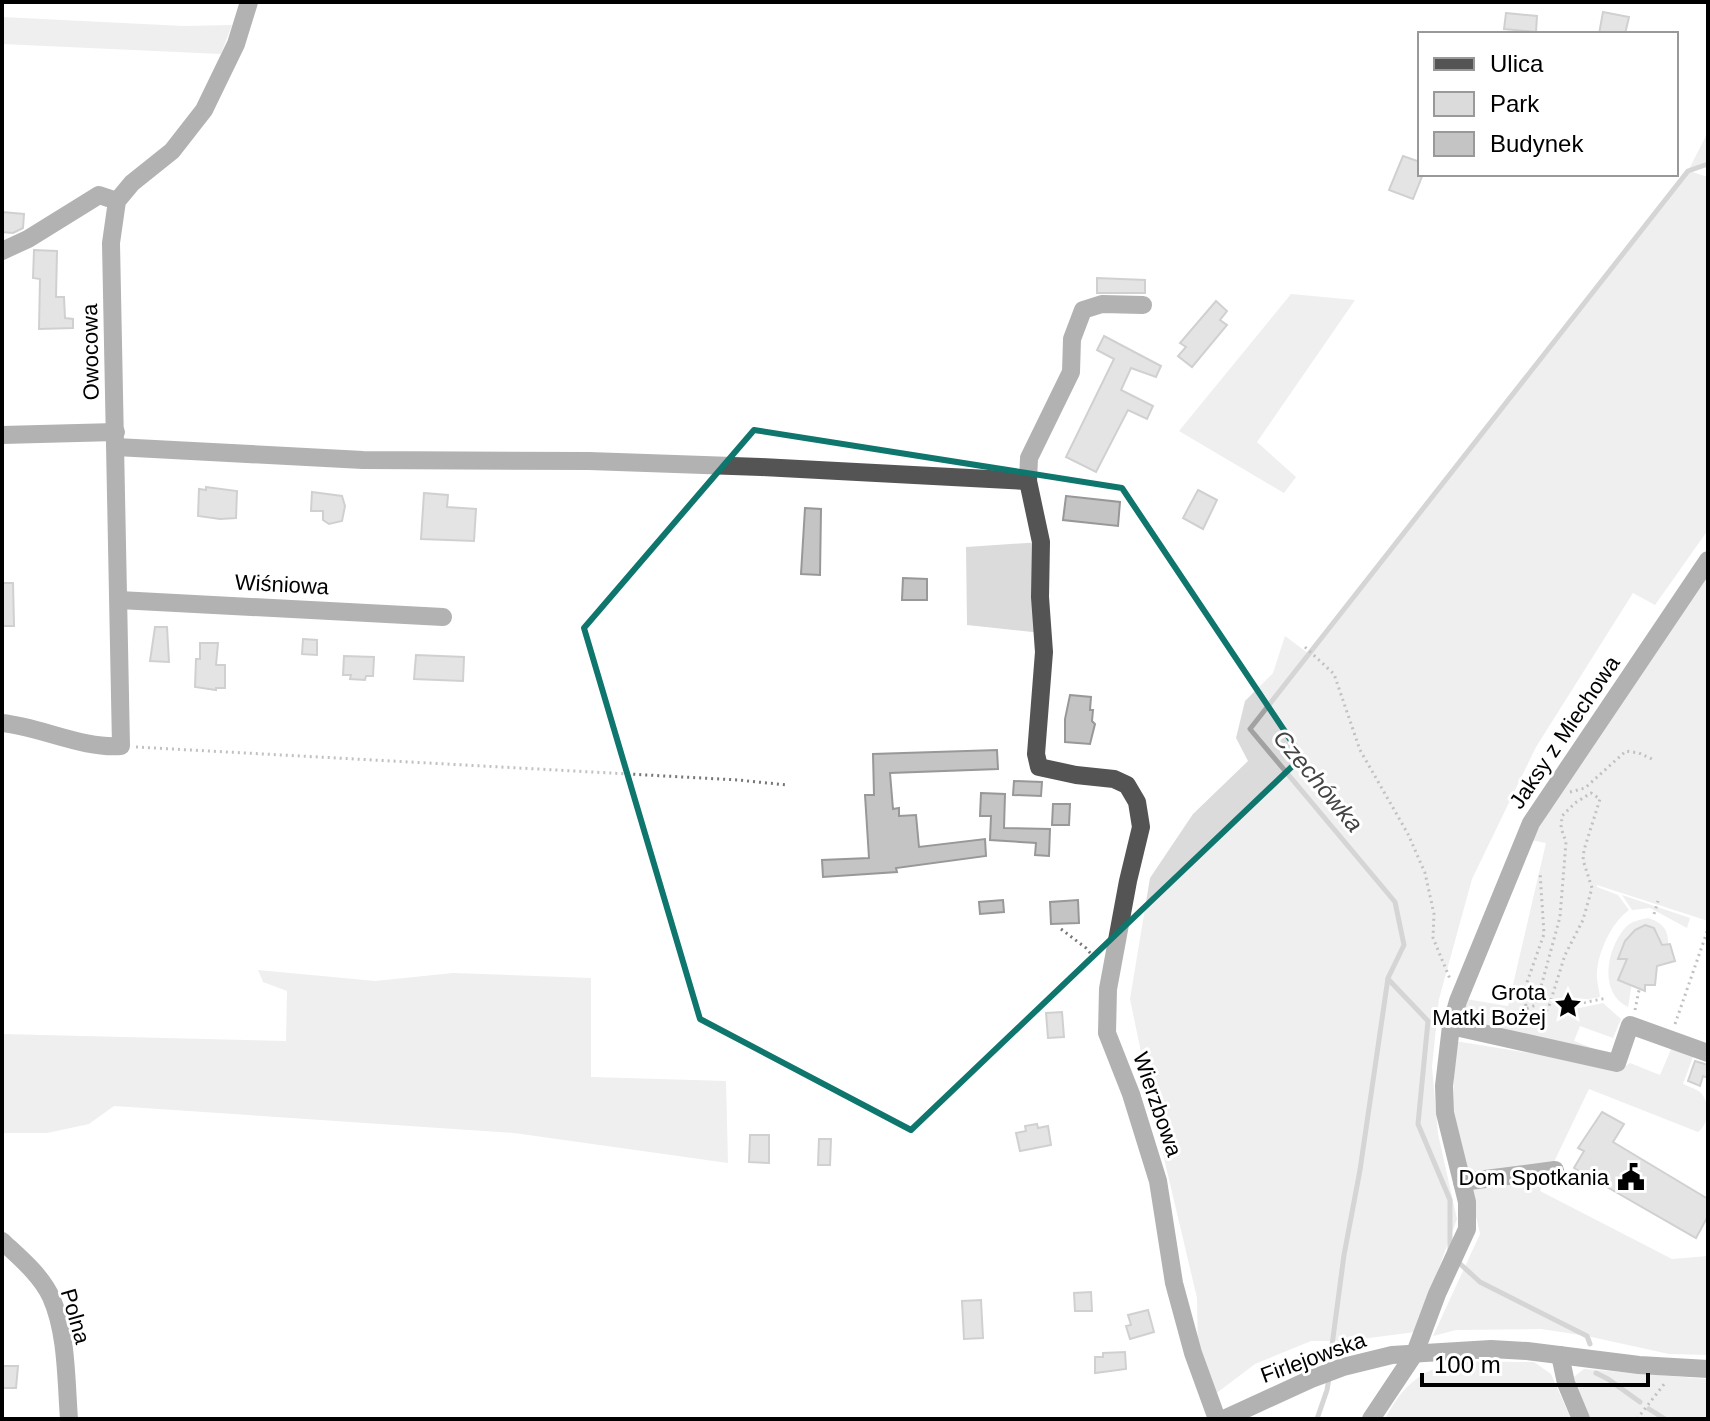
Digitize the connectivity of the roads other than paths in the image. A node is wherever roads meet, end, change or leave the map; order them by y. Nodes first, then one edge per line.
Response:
1 (249, 2) edge
2 (117, 201) junction
3 (2, 251) edge
4 (1143, 305) dead end
5 (2, 435) edge
6 (116, 439) junction
7 (1028, 481) junction
8 (1708, 560) edge
9 (119, 600) junction
10 (443, 617) dead end
11 (2, 723) edge
12 (1451, 1026) junction
13 (1708, 1053) edge
14 (1555, 1170) dead end
15 (1462, 1182) junction
16 (2, 1241) edge
17 (1415, 1353) junction
18 (1560, 1355) junction
19 (1708, 1369) edge
20 (1237, 1417) edge
21 (69, 1419) edge
22 (1217, 1419) edge
23 (1371, 1419) edge
24 (1581, 1419) edge

1 - 2 street
2 - 3 street
2 - 6 street, Owocowa
4 - 7 street
5 - 6 street
6 - 7 street
6 - 9 street, Owocowa
7 - 22 street, Wierzbowa
8 - 12 street, Jaksy z Miechowa
9 - 10 street, Wiśniowa
9 - 11 street, Owocowa
12 - 13 street
12 - 15 street, Jaksy z Miechowa
14 - 15 street
15 - 17 street, Jaksy z Miechowa
16 - 21 street, Polna
17 - 18 street, Firlejowska
17 - 20 street, Firlejowska
17 - 23 street, Jaksy z Miechowa
18 - 19 street, Firlejowska
18 - 24 street

